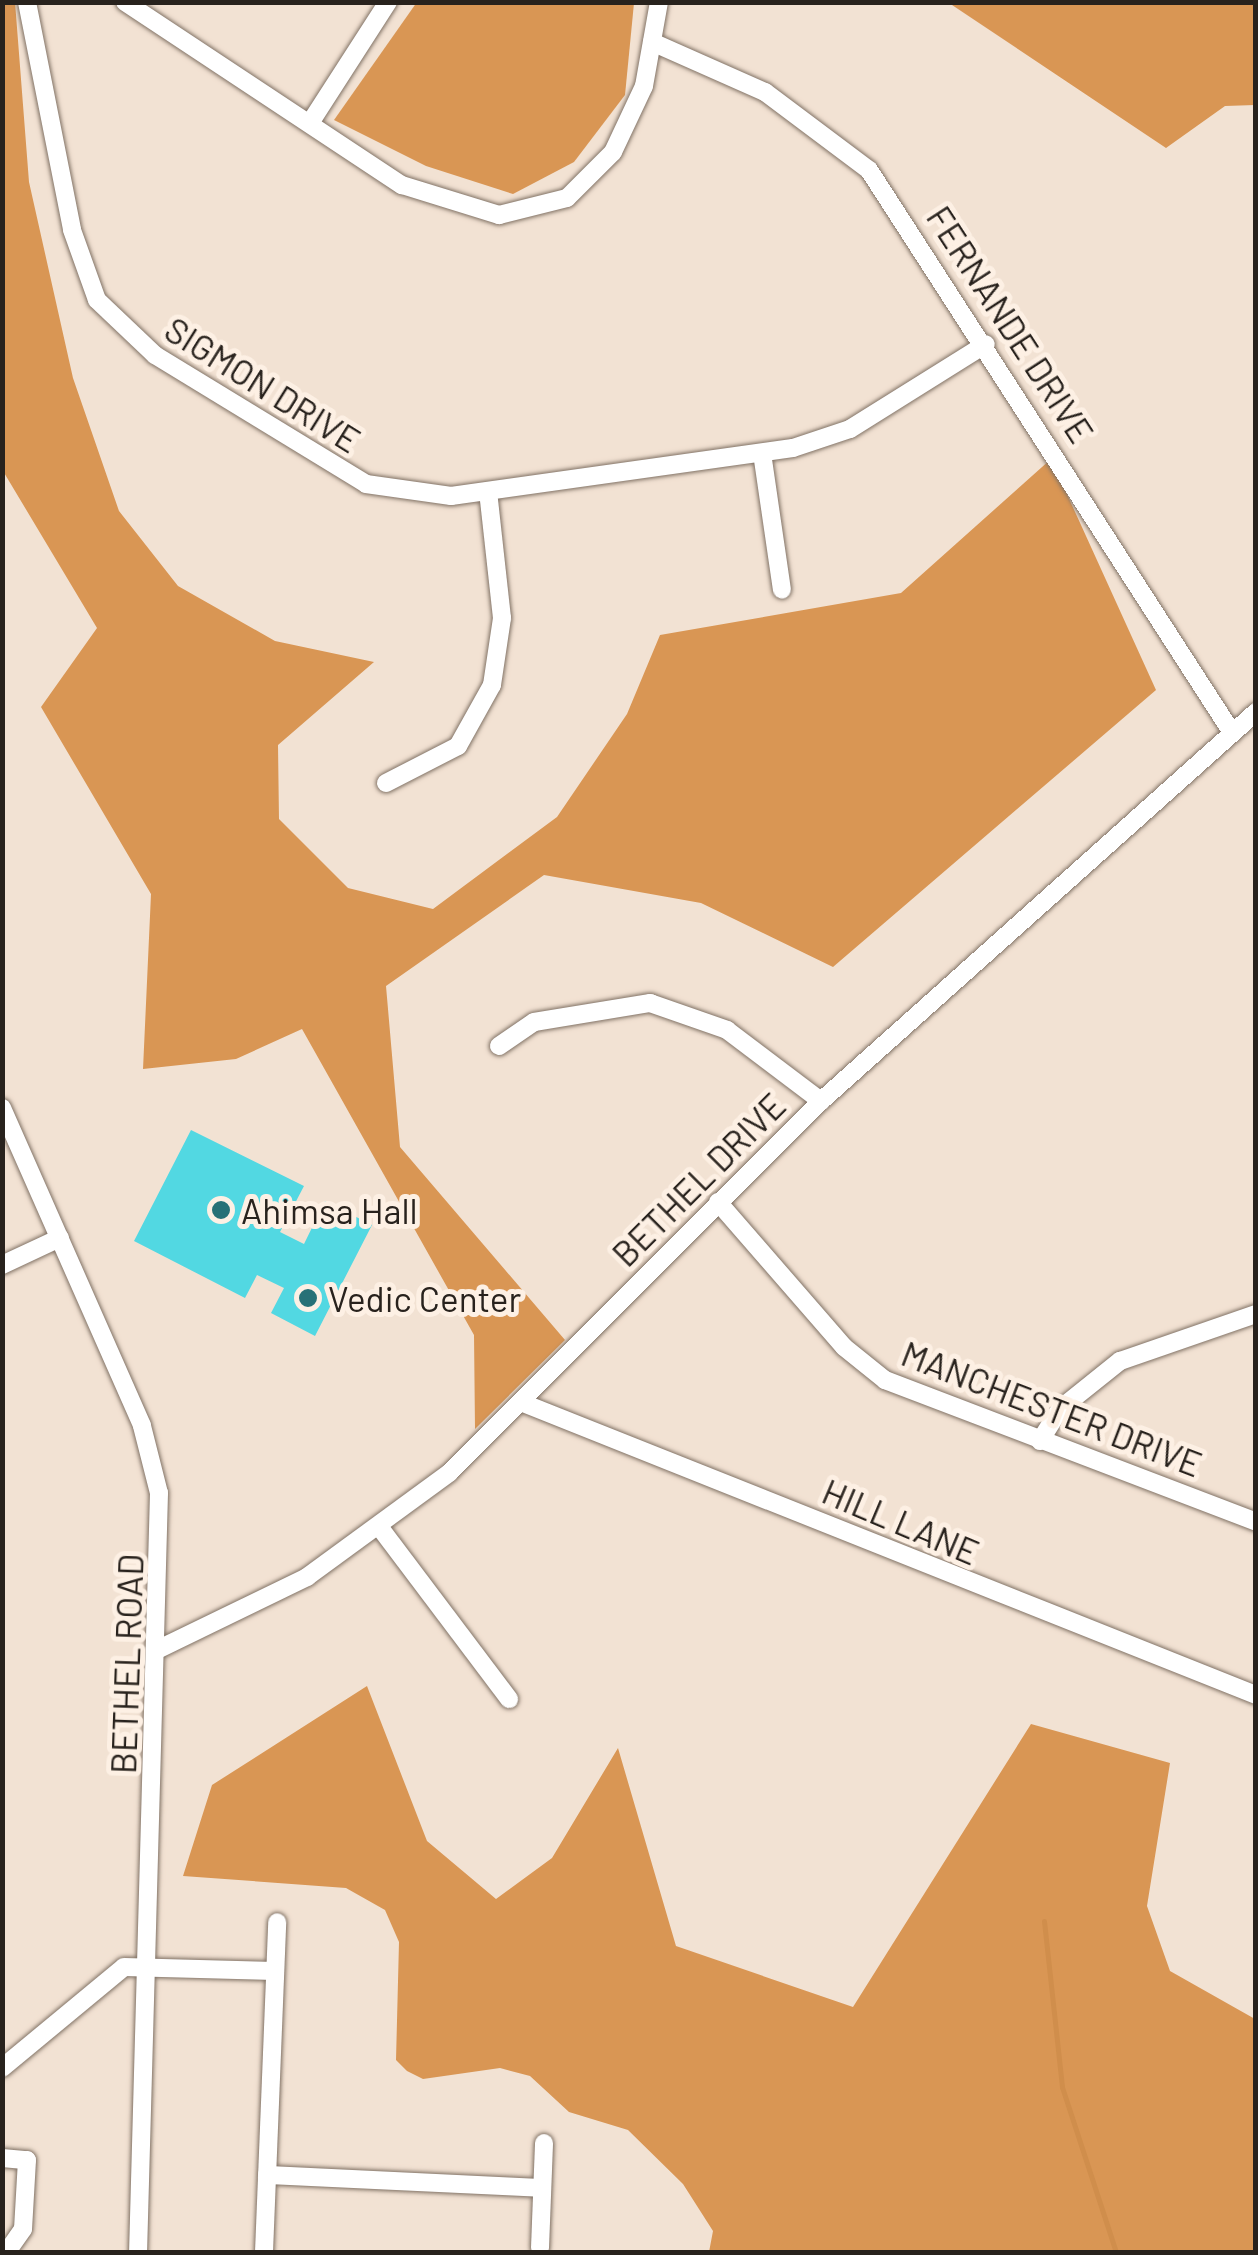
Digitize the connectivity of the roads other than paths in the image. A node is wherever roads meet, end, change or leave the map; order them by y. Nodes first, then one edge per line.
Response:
1 (28, 2) edge
2 (124, 2) edge
3 (388, 2) edge
4 (659, 2) edge
5 (652, 42) junction
6 (310, 123) junction
7 (986, 344) junction
8 (762, 453) junction
9 (488, 492) junction
10 (782, 590) dead end
11 (1256, 712) edge
12 (1231, 730) junction
13 (386, 784) dead end
14 (499, 1046) dead end
15 (821, 1101) junction
16 (2, 1108) edge
17 (718, 1202) junction
18 (60, 1238) junction
19 (2, 1264) edge
20 (1256, 1314) edge
21 (523, 1403) junction
22 (1040, 1441) junction
23 (1256, 1522) edge
24 (382, 1529) junction
25 (158, 1648) junction
26 (1256, 1694) edge
27 (509, 1698) dead end
28 (278, 1922) dead end
29 (147, 1966) junction
30 (275, 1971) junction
31 (2, 2068) edge
32 (544, 2142) dead end
33 (2, 2158) edge
34 (267, 2175) junction
35 (542, 2188) junction
36 (540, 2248) dead end
37 (7, 2252) edge
38 (138, 2252) edge
39 (264, 2252) edge

1 - 9 street, SIGMON DRIVE
2 - 6 street
3 - 6 street
4 - 5 street
5 - 6 street
5 - 7 street, FERNANDE DRIVE
7 - 8 street, SIGMON DRIVE
7 - 12 street, FERNANDE DRIVE
8 - 9 street, SIGMON DRIVE
8 - 10 street
9 - 13 street
11 - 12 street, BETHEL DRIVE
12 - 15 street, BETHEL DRIVE
14 - 15 street
15 - 17 street, BETHEL DRIVE
16 - 18 street, BETHEL ROAD
17 - 21 street, BETHEL DRIVE
17 - 22 street, MANCHESTER DRIVE
18 - 19 street
18 - 25 street, BETHEL ROAD
20 - 22 street
21 - 24 street, BETHEL DRIVE
21 - 26 street, HILL LANE
22 - 23 street, MANCHESTER DRIVE
24 - 25 street, BETHEL DRIVE
24 - 27 street
25 - 29 street, BETHEL ROAD
28 - 30 street
29 - 30 street
29 - 31 street
29 - 38 street, BETHEL ROAD
30 - 34 street
32 - 35 street
33 - 37 street
34 - 35 street
34 - 39 street
35 - 36 street

